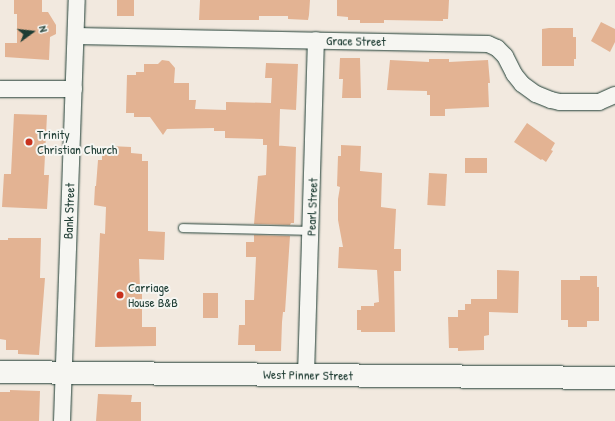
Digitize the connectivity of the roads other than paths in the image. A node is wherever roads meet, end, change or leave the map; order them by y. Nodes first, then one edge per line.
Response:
1 (77, 0) edge
2 (76, 36) junction
3 (316, 40) junction
4 (0, 89) edge
5 (74, 89) junction
6 (614, 97) edge
7 (183, 228) dead end
8 (311, 231) junction
9 (0, 372) edge
10 (65, 373) junction
11 (306, 375) junction
12 (615, 378) edge
13 (62, 421) edge

1 - 2 street, Bank Street
2 - 3 street, Grace Street
2 - 5 street, Bank Street
3 - 6 street, Grace Street
3 - 8 street, Pearl Street
4 - 5 street
5 - 10 street, Bank Street
7 - 8 lane
8 - 11 street, Pearl Street
9 - 10 main road, West Pinner Street
10 - 11 main road, West Pinner Street
10 - 13 street, Bank Street
11 - 12 main road, West Pinner Street

